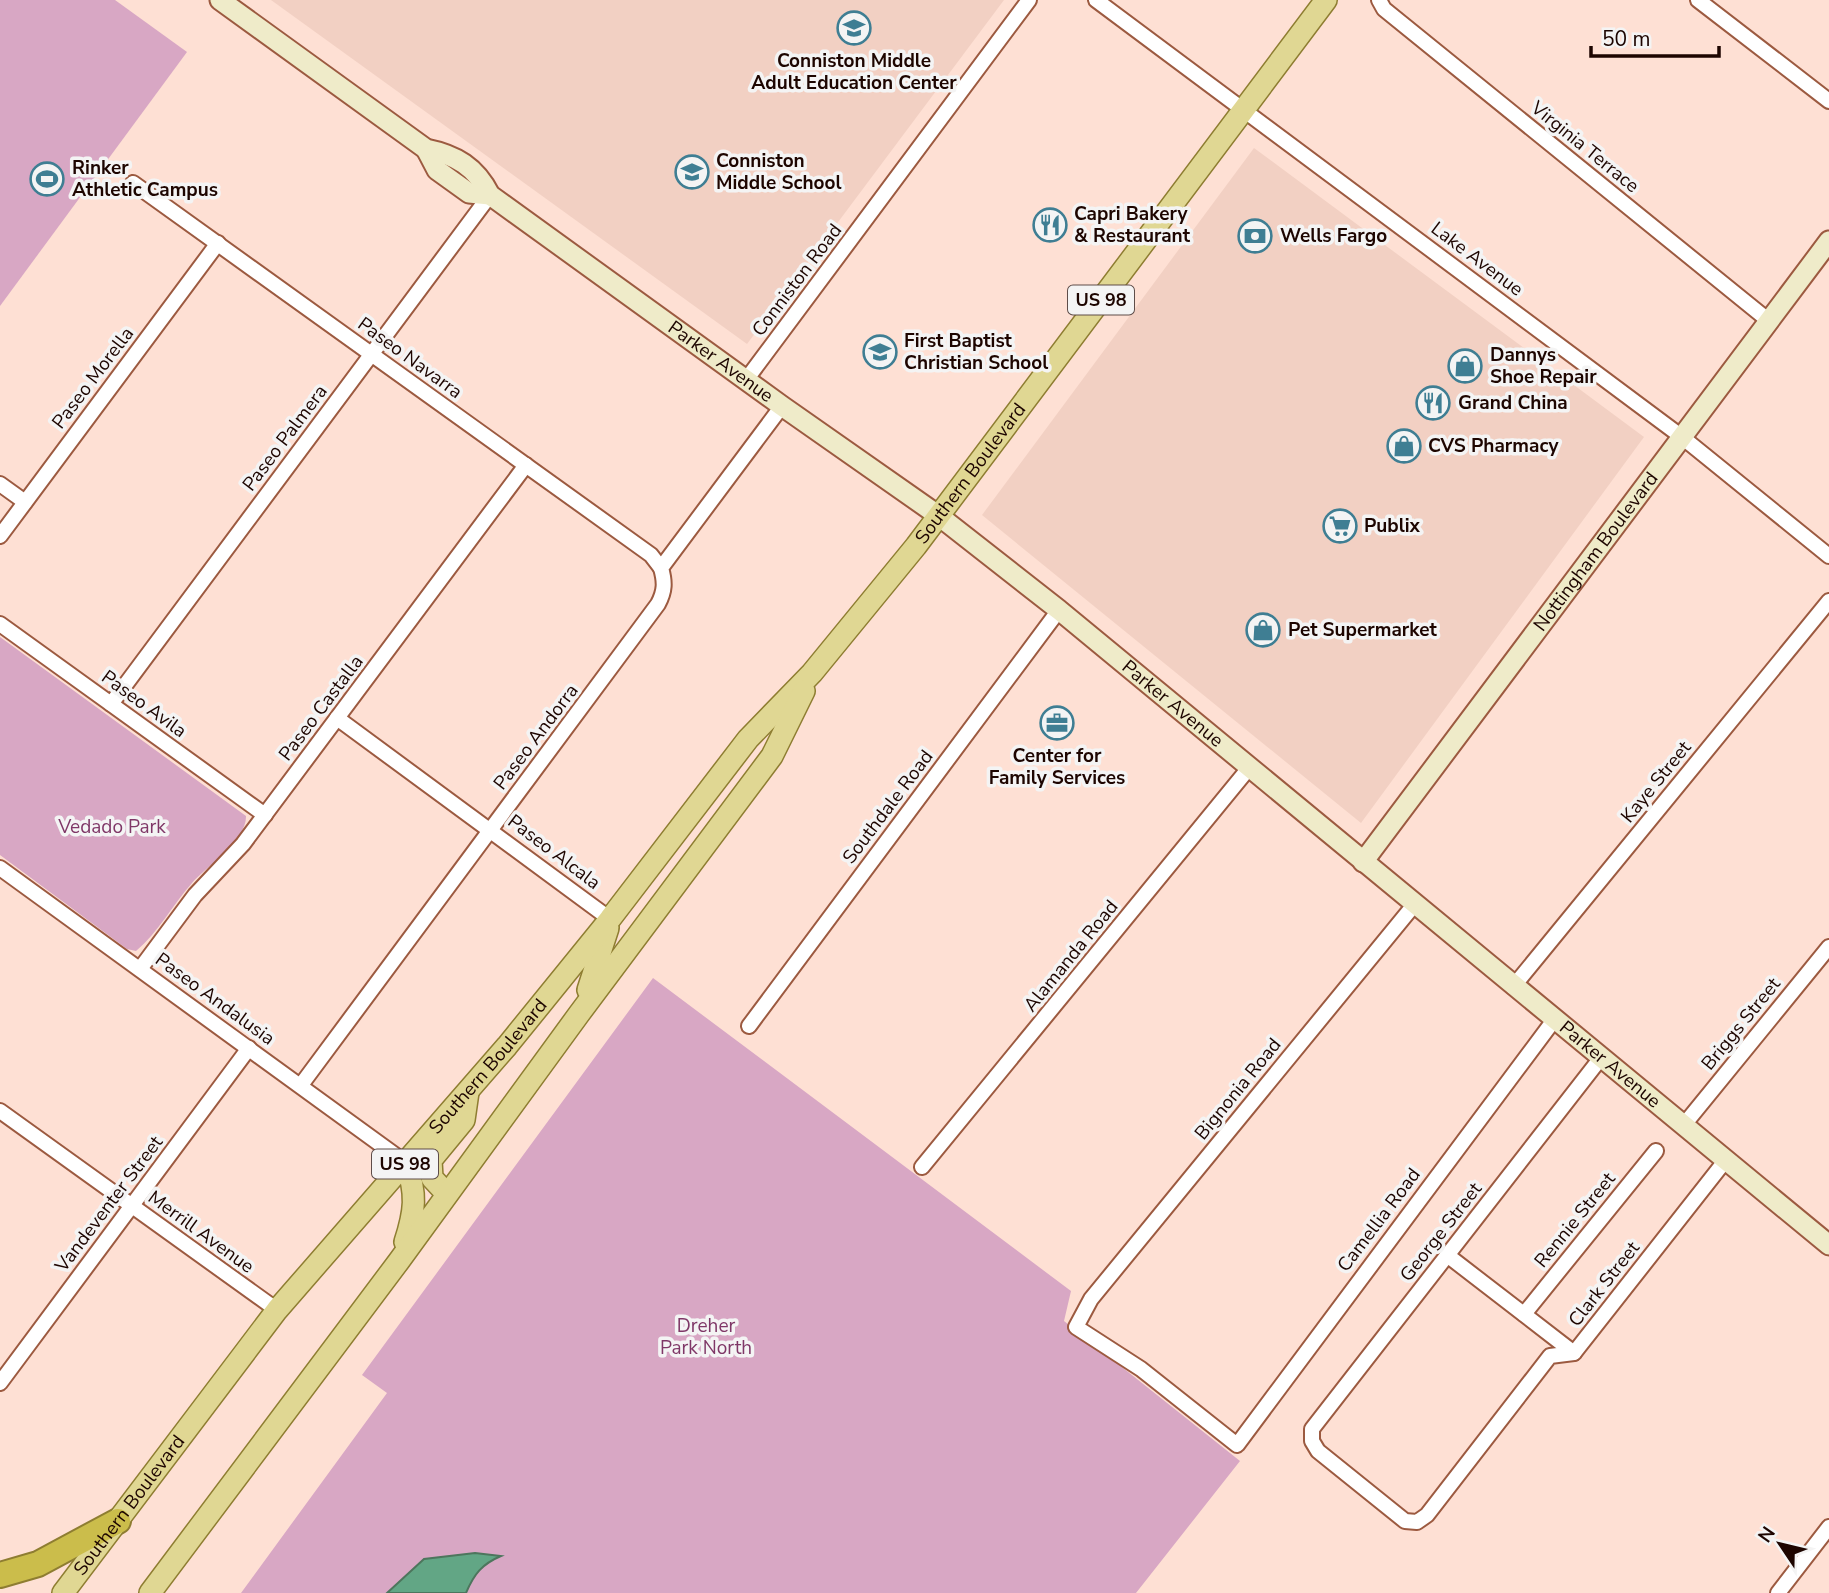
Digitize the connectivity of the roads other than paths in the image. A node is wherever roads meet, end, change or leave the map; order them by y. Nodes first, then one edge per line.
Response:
1 (220, 0) edge
2 (1029, 0) edge
3 (1096, 0) edge
4 (1326, 0) edge
5 (1379, 0) edge
6 (1698, 0) edge
7 (1829, 101) edge
8 (1244, 108) junction
9 (133, 183) dead end
10 (490, 195) junction
11 (1829, 241) edge
12 (218, 243) junction
13 (1769, 321) junction
14 (372, 354) junction
15 (746, 380) junction
16 (782, 406) junction
17 (1682, 437) junction
18 (526, 465) junction
19 (0, 484) edge
20 (25, 502) junction
21 (939, 516) junction
22 (0, 536) edge
23 (1829, 556) edge
24 (661, 568) junction
25 (1829, 601) edge
26 (1059, 610) junction
27 (0, 624) edge
28 (812, 673) junction
29 (111, 704) junction
30 (337, 718) junction
31 (1249, 768) junction
32 (265, 815) junction
33 (491, 829) junction
34 (1363, 862) junction
35 (0, 868) edge
36 (1414, 905) junction
37 (610, 919) junction
38 (1829, 947) edge
39 (140, 969) junction
40 (1513, 987) junction
41 (579, 1014) junction
42 (1553, 1020) junction
43 (749, 1026) dead end
44 (249, 1048) junction
45 (1600, 1059) junction
46 (301, 1085) junction
47 (468, 1092) junction
48 (0, 1111) edge
49 (1683, 1126) junction
50 (1656, 1151) dead end
51 (1726, 1161) junction
52 (406, 1163) junction
53 (922, 1167) dead end
54 (446, 1193) junction
55 (132, 1206) junction
56 (1829, 1245) edge
57 (1447, 1255) junction
58 (399, 1261) junction
59 (276, 1310) junction
60 (1524, 1314) junction
61 (1574, 1353) junction
62 (0, 1383) edge
63 (1237, 1445) joint
64 (1427, 1515) joint
65 (118, 1521) junction
66 (1829, 1527) edge
67 (0, 1575) edge
68 (63, 1593) edge
69 (150, 1593) edge
70 (1778, 1593) edge

1 - 10 street, Parker Avenue
2 - 15 street, Conniston Road
3 - 8 street, Lake Avenue
4 - 8 main road, Southern Boulevard / US 98
5 - 13 street, Virginia Terrace
6 - 7 street
8 - 17 street, Lake Avenue
8 - 21 main road, Southern Boulevard / US 98
9 - 12 street, Paseo Navarra
10 - 14 street, Paseo Palmera
10 - 15 street, Parker Avenue
11 - 13 street, Nottingham Boulevard
12 - 14 street, Paseo Navarra
12 - 20 street, Paseo Morella
13 - 17 street, Nottingham Boulevard
14 - 18 street, Paseo Navarra
14 - 29 street, Paseo Palmera
15 - 16 street, Parker Avenue
16 - 21 street, Parker Avenue
16 - 24 street
17 - 23 street, Lake Avenue
17 - 34 street, Nottingham Boulevard
18 - 24 street, Paseo Navarra
18 - 30 street, Paseo Castalla
19 - 20 street
20 - 22 street, Paseo Morella
21 - 26 street, Parker Avenue
21 - 28 main road, Southern Boulevard / US 98
24 - 33 street, Paseo Andorra
25 - 40 street, Kaye Street
26 - 31 street, Parker Avenue
26 - 43 street, Southdale Road
27 - 29 street, Paseo Avila
28 - 37 main road, Southern Boulevard / US 98
28 - 41 main road, Southern Boulevard / US 98
29 - 32 street, Paseo Avila
30 - 32 street, Paseo Castalla
30 - 33 street, Paseo Alcala
31 - 34 street, Parker Avenue
31 - 53 street, Alamanda Road
32 - 39 street, Paseo Castalla
33 - 37 street, Paseo Alcala
33 - 46 street, Paseo Andorra
34 - 36 street, Parker Avenue
35 - 39 street, Paseo Andalusia
36 - 40 street, Parker Avenue
36 - 63 street, Bignonia Road
37 - 41 main road
37 - 47 main road, Southern Boulevard / US 98
38 - 49 street, Briggs Street
39 - 44 street, Paseo Andalusia
40 - 42 street, Parker Avenue
41 - 54 main road, Southern Boulevard / US 98
42 - 45 street, Parker Avenue
42 - 63 street, Camellia Road
44 - 46 street, Paseo Andalusia
44 - 55 street, Vandeventer Street
45 - 49 street, Parker Avenue
45 - 57 street, George Street
46 - 52 street, Paseo Andalusia
47 - 52 main road, Southern Boulevard / US 98
47 - 54 main road
48 - 55 street, Merrill Avenue
49 - 51 street, Parker Avenue
50 - 60 street, Rennie Street
51 - 56 street, Parker Avenue
51 - 61 street, Clark Street
52 - 58 main road
52 - 59 main road, Southern Boulevard / US 98
54 - 58 main road, Southern Boulevard / US 98
55 - 59 street, Merrill Avenue
55 - 62 street, Vandeventer Street
57 - 60 street
57 - 64 street, George Street
58 - 69 main road, Southern Boulevard / US 98
59 - 65 main road, Southern Boulevard / US 98
60 - 61 street
61 - 64 street, Clark Street
65 - 67 highway
65 - 68 main road, Southern Boulevard / US 98
66 - 70 street

